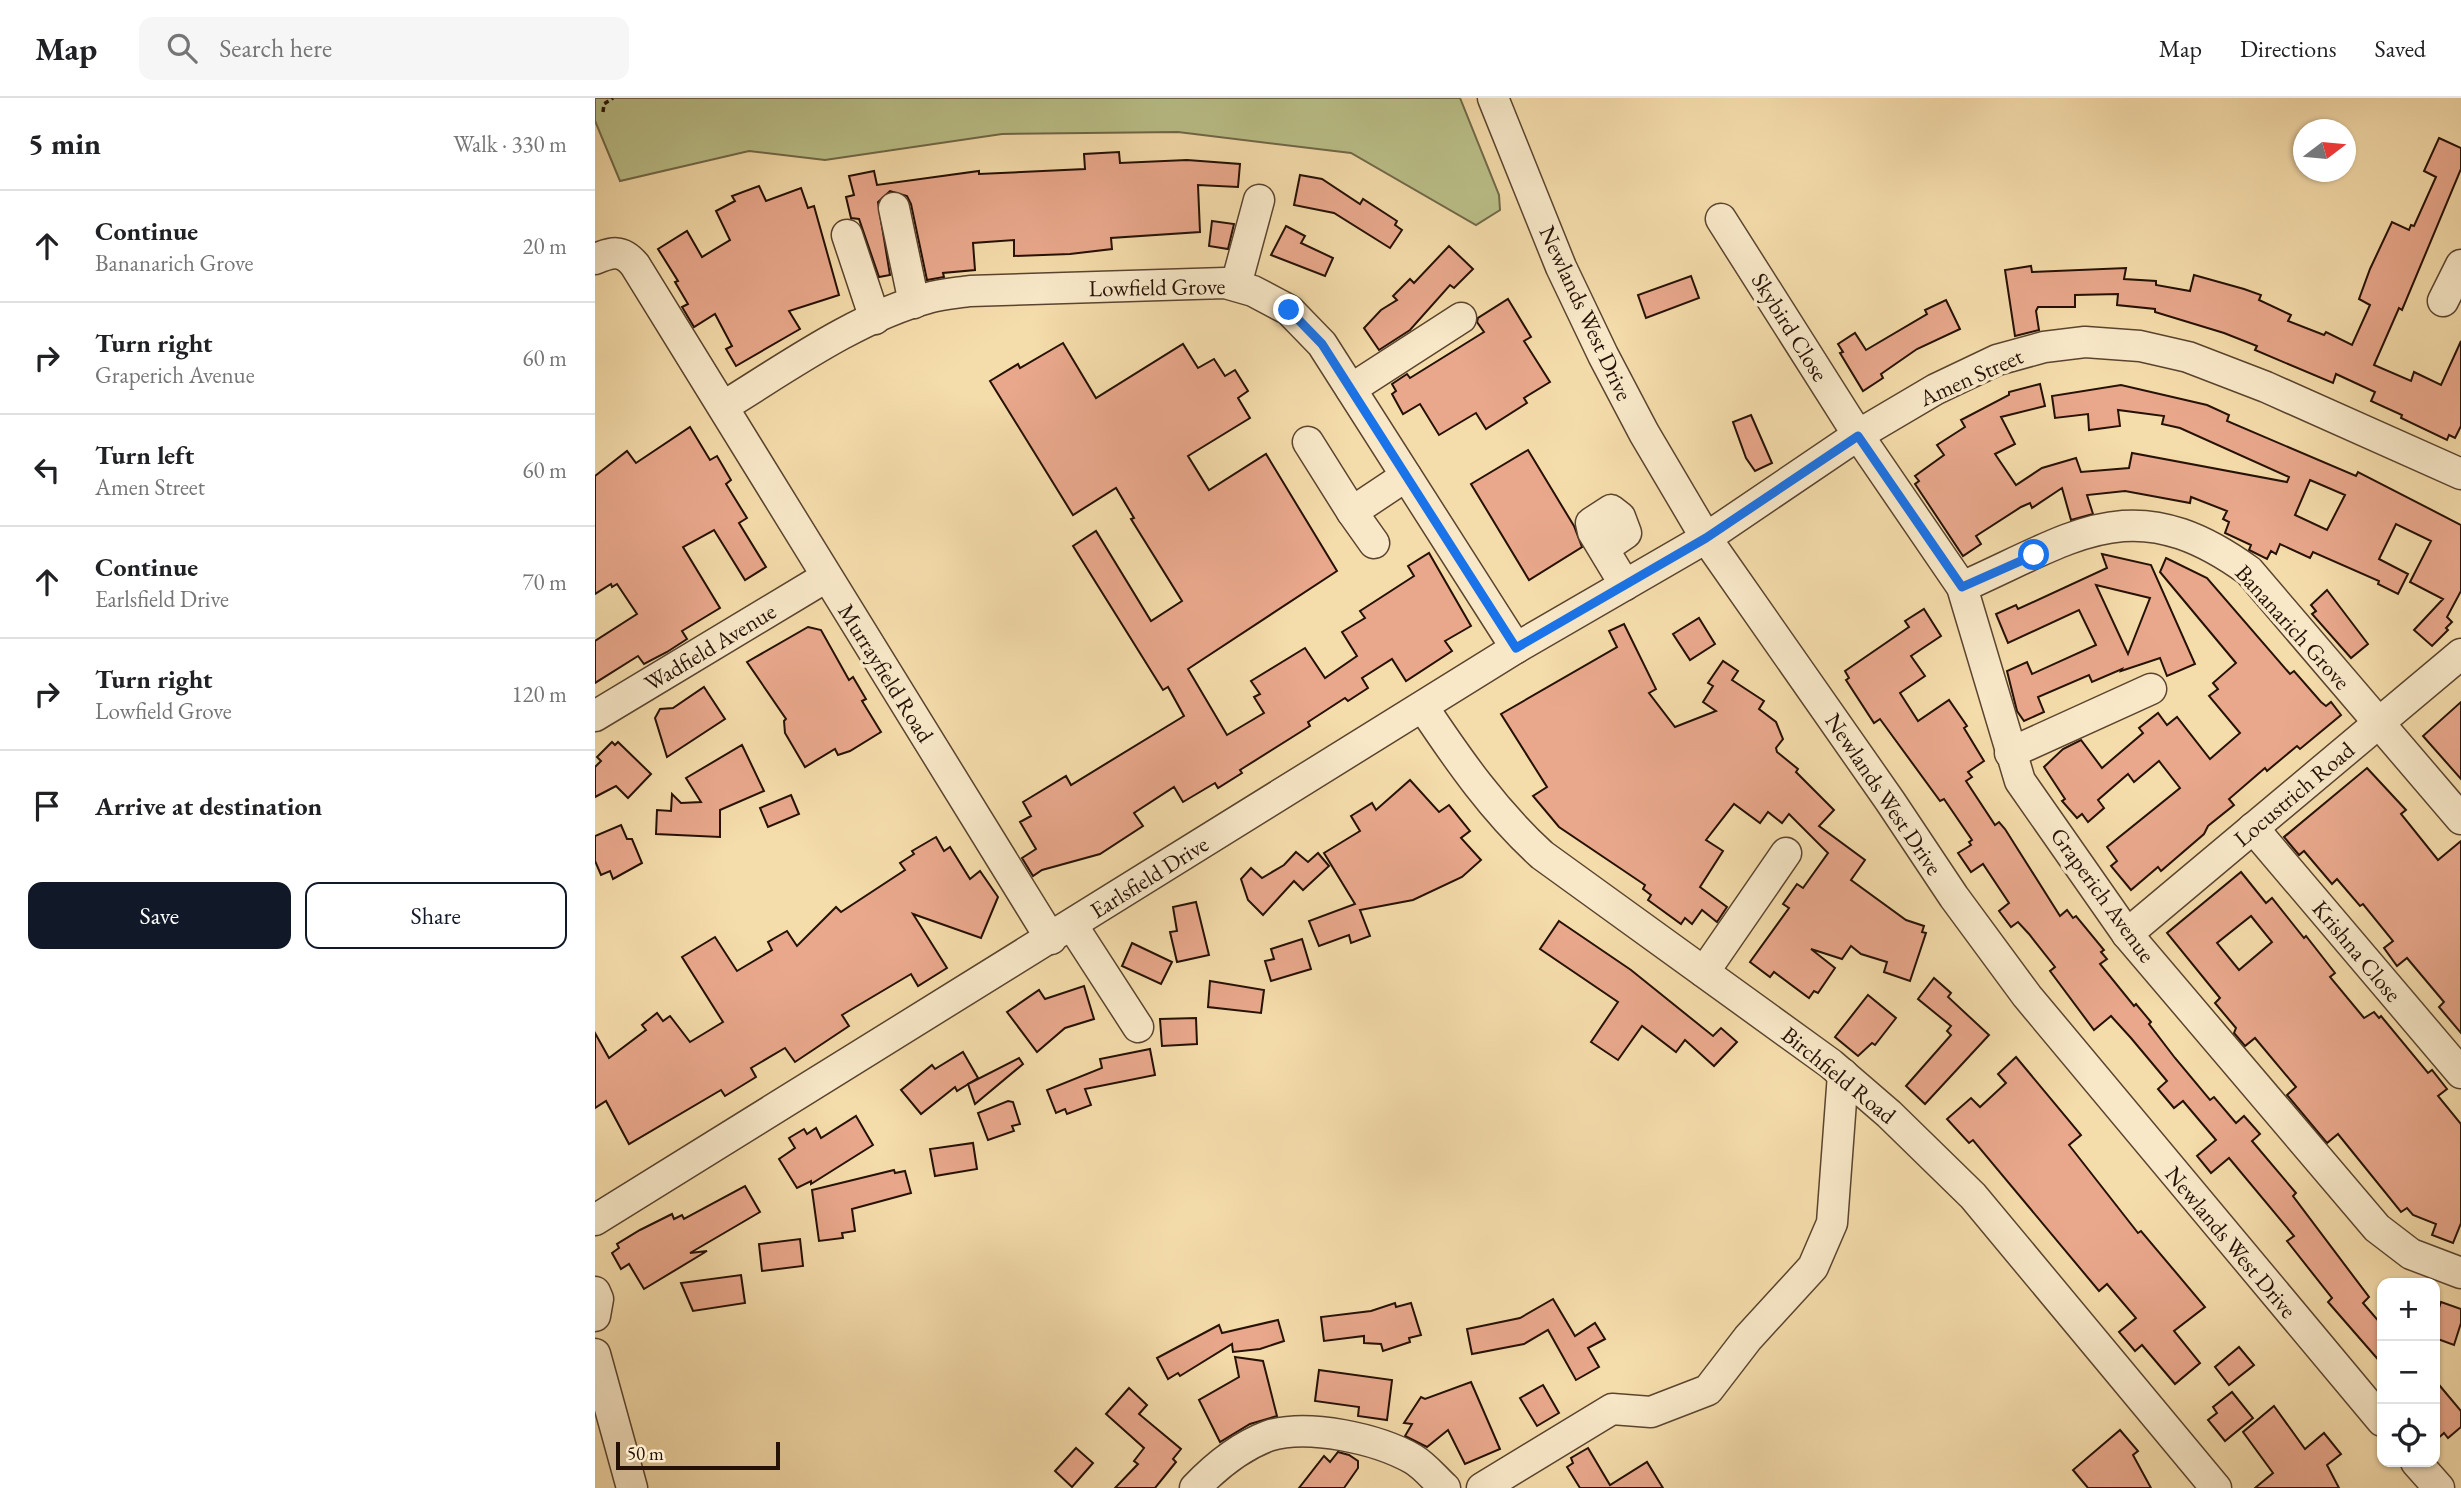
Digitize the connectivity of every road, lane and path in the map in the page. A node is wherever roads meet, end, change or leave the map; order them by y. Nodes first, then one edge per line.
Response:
1 (613, 98) edge
2 (1493, 98) edge
3 (603, 112) dead end
4 (1259, 200) dead end
5 (894, 208) dead end
6 (1721, 219) dead end
7 (847, 235) dead end
8 (595, 259) edge
9 (2461, 265) edge
10 (1236, 285) junction
11 (2443, 302) dead end
12 (914, 303) junction
13 (1461, 318) dead end
14 (875, 319) junction
15 (1351, 389) junction
16 (724, 406) junction
17 (1858, 436) junction
18 (1308, 442) dead end
19 (2461, 474) edge
20 (1406, 476) junction
21 (1352, 512) junction
22 (1706, 538) junction
23 (1374, 543) dead end
24 (1604, 548) dead end
25 (826, 577) junction
26 (1625, 585) junction
27 (1962, 587) junction
28 (1516, 648) junction
29 (2461, 654) edge
30 (2151, 689) dead end
31 (1423, 707) junction
32 (595, 716) edge
33 (2377, 723) junction
34 (2010, 752) junction
35 (2461, 819) edge
36 (2253, 828) junction
37 (1786, 853) dead end
38 (1061, 932) junction
39 (2127, 934) junction
40 (1703, 972) junction
41 (1138, 1027) dead end
42 (2461, 1073) edge
43 (1843, 1074) junction
44 (595, 1220) edge
45 (2461, 1273) edge
46 (595, 1292) edge
47 (595, 1316) edge
48 (595, 1354) edge
49 (2377, 1415) edge
50 (2420, 1467) edge
51 (632, 1488) edge
52 (1195, 1488) edge
53 (1445, 1488) edge
54 (1482, 1488) edge
55 (2216, 1488) edge
56 (2439, 1488) edge

1 - 3 path
2 - 22 street, Newlands West Drive
4 - 10 street
5 - 12 street
6 - 17 street, Skybird Close
7 - 14 street
8 - 16 street, Murrayfield Road
9 - 11 street
10 - 12 street, Lowfield Grove
10 - 15 street, Lowfield Grove
12 - 14 street, Lowfield Grove
13 - 15 street
14 - 16 street, Lowfield Grove
15 - 20 street, Lowfield Grove
16 - 25 street, Murrayfield Road
17 - 19 street, Amen Street
17 - 22 street, Amen Street
17 - 27 street, Graperich Avenue
18 - 21 street
20 - 21 street
20 - 28 street, Lowfield Grove
21 - 23 street
22 - 26 street, Earlsfield Drive
22 - 49 street, Newlands West Drive
24 - 26 street
25 - 32 street, Wadfield Avenue
25 - 38 street, Murrayfield Road
26 - 28 street, Earlsfield Drive
27 - 33 street, Bananarich Grove
27 - 34 street, Graperich Avenue
28 - 31 street, Earlsfield Drive
29 - 33 street, Locustrich Road
30 - 34 street
31 - 38 street, Earlsfield Drive
31 - 40 street, Birchfield Road
33 - 35 street, Bananarich Grove
33 - 36 street, Locustrich Road
34 - 39 street, Graperich Avenue
36 - 39 street, Locustrich Road
36 - 42 street, Krishna Close
37 - 40 street
38 - 41 street, Murrayfield Road
38 - 44 street, Earlsfield Drive
39 - 45 street, Graperich Avenue
40 - 43 street, Birchfield Road
43 - 54 street
43 - 55 street, Birchfield Road
46 - 47 street
48 - 51 street
50 - 56 street
52 - 53 street

